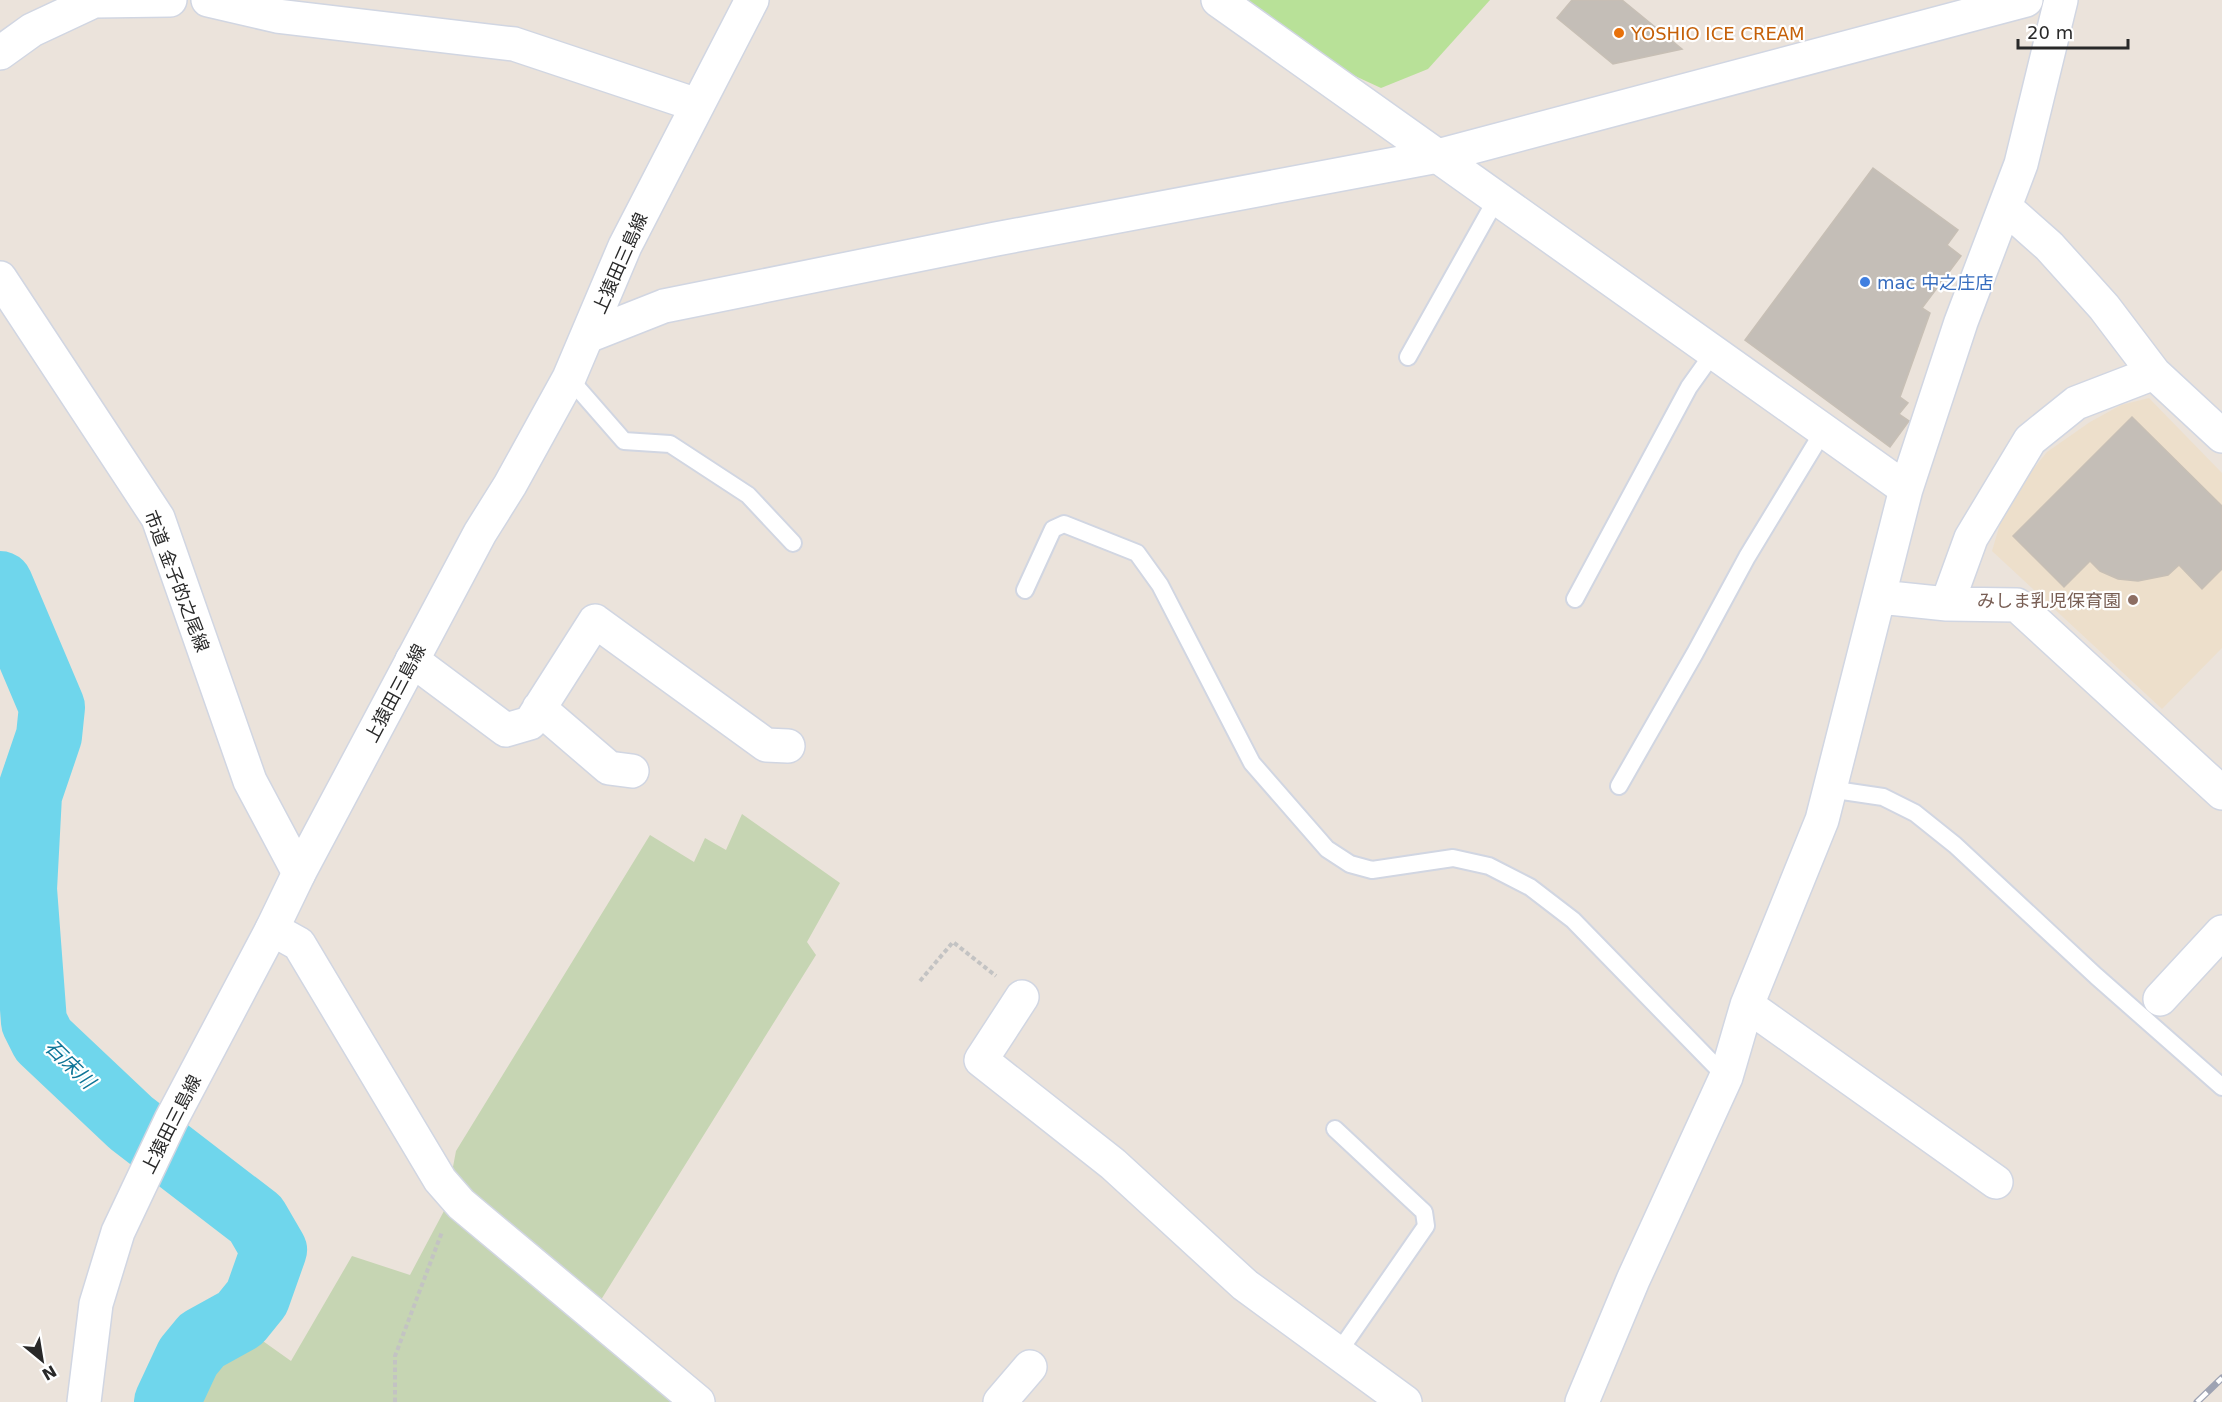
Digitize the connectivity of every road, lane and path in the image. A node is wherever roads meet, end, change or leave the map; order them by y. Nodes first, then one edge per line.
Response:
1 (170, 0) edge
2 (208, 0) edge
3 (752, 0) edge
4 (1218, 0) edge
5 (2026, 0) edge
6 (2061, 0) edge
7 (94, 1) edge
8 (0, 53) edge
9 (697, 105) junction
10 (1438, 156) junction
11 (1497, 198) junction
12 (2005, 207) junction
13 (0, 278) edge
14 (588, 336) junction
15 (1714, 352) junction
16 (1408, 357) dead end
17 (2154, 373) junction
18 (569, 378) junction
19 (1824, 430) junction
20 (2222, 436) edge
21 (1906, 489) junction
22 (793, 543) dead end
23 (1025, 590) dead end
24 (1880, 597) junction
25 (1575, 598) dead end
26 (1947, 604) junction
27 (412, 660) junction
28 (539, 708) junction
29 (788, 746) dead end
30 (632, 771) dead end
31 (1619, 786) dead end
32 (1829, 789) junction
33 (2222, 793) edge
34 (299, 873) junction
35 (272, 928) junction
36 (2222, 932) edge
37 (920, 981) dead end
38 (1022, 997) joint
39 (2160, 999) dead end
40 (1747, 1005) junction
41 (1726, 1077) junction
42 (2222, 1087) edge
43 (1335, 1129) dead end
44 (1996, 1182) dead end
45 (461, 1204) junction
46 (1338, 1353) junction
47 (84, 1402) edge
48 (395, 1402) edge
49 (698, 1402) edge
50 (1405, 1402) edge
51 (1582, 1402) edge

1 - 7 street
2 - 9 street
3 - 9 street, 上猿田三島線
4 - 10 street
5 - 10 street
6 - 12 street
7 - 8 street
9 - 14 street, 上猿田三島線
10 - 11 street
10 - 14 street
11 - 15 street
11 - 16 lane
12 - 17 street
12 - 21 street
13 - 34 street, 市道 金子的之尾線
14 - 18 street, 上猿田三島線
15 - 19 street
15 - 25 lane
17 - 20 street
17 - 26 street
18 - 22 lane
18 - 27 street, 上猿田三島線
19 - 21 street
19 - 31 lane
21 - 24 street
23 - 41 lane
24 - 26 street
24 - 32 street
26 - 33 street
27 - 28 street
27 - 34 street, 上猿田三島線
28 - 29 street
28 - 30 street
32 - 40 street
32 - 42 lane
34 - 35 street, 上猿田三島線
35 - 45 street
35 - 47 street, 上猿田三島線
36 - 39 street
37 - 38 path
38 - 46 street
40 - 41 street
40 - 44 street
41 - 51 street
43 - 46 lane
45 - 48 path
45 - 49 street
46 - 50 street

